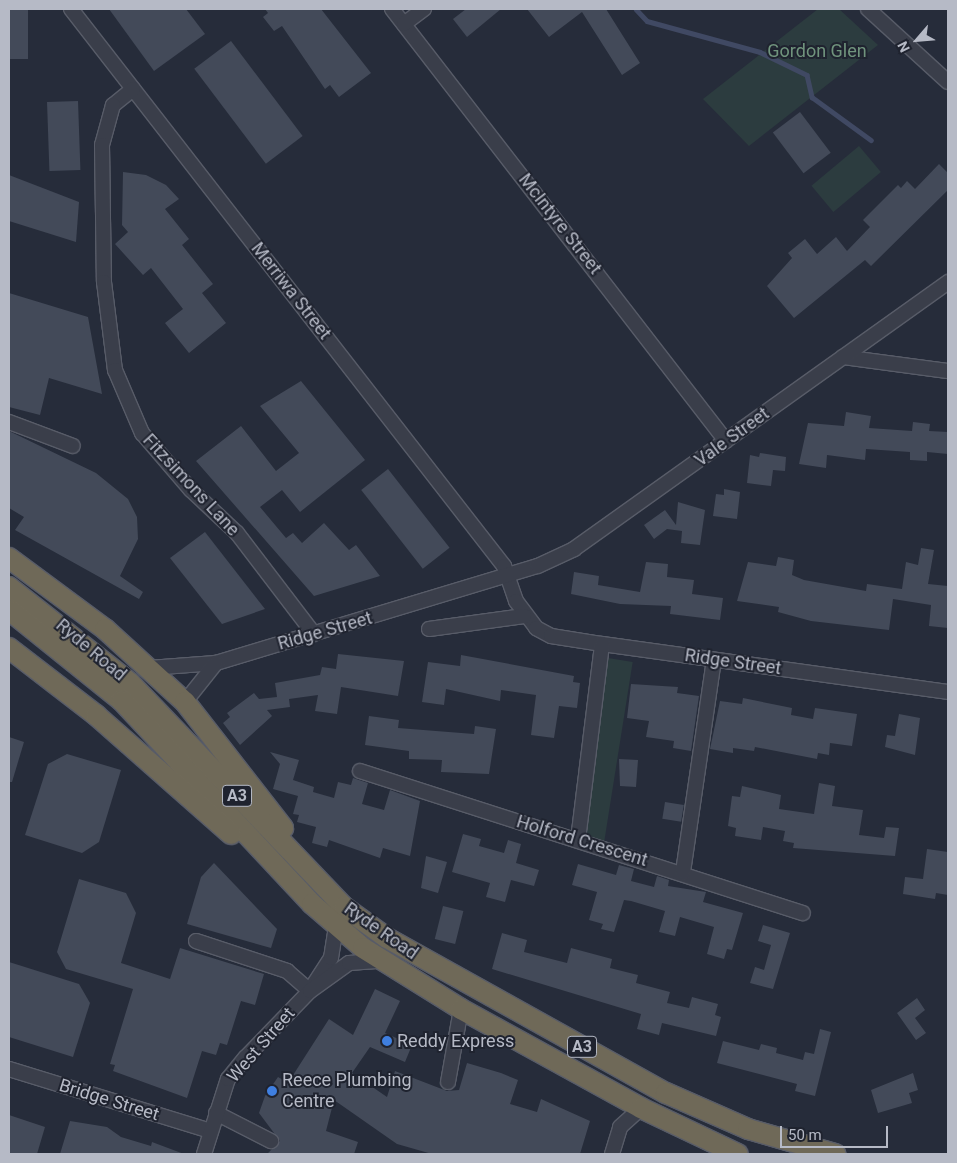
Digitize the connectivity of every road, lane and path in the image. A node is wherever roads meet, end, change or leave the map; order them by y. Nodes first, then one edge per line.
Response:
1 (71, 9) edge
2 (392, 9) edge
3 (424, 9) edge
4 (868, 9) edge
5 (404, 24) junction
6 (948, 82) edge
7 (132, 88) junction
8 (948, 282) edge
9 (843, 357) junction
10 (948, 371) edge
11 (9, 422) edge
12 (726, 441) junction
13 (73, 446) dead end
14 (9, 558) edge
15 (507, 576) junction
16 (9, 587) edge
17 (9, 610) edge
18 (524, 616) junction
19 (429, 628) dead end
20 (314, 634) junction
21 (602, 644) junction
22 (9, 648) edge
23 (714, 660) junction
24 (216, 663) junction
25 (149, 668) junction
26 (948, 692) edge
27 (185, 702) junction
28 (360, 771) dead end
29 (578, 840) junction
30 (684, 872) junction
31 (312, 904) junction
32 (344, 907) junction
33 (803, 913) dead end
34 (336, 926) junction
35 (196, 941) dead end
36 (380, 961) junction
37 (310, 991) junction
38 (461, 1009) junction
39 (9, 1069) edge
40 (448, 1082) dead end
41 (641, 1108) junction
42 (216, 1113) junction
43 (210, 1131) junction
44 (271, 1141) dead end
45 (718, 1150) edge
46 (611, 1152) edge
47 (204, 1154) edge
48 (738, 1154) edge
49 (835, 1154) edge

1 - 7 street, Merriwa Street
2 - 5 street, McIntyre Street
3 - 5 street
4 - 6 street
5 - 12 street, McIntyre Street
7 - 15 street, Merriwa Street
7 - 20 street, Fitzsimons Lane
8 - 9 street, Vale Street
9 - 10 street
9 - 12 street, Vale Street
11 - 13 street
12 - 15 street, Vale Street
14 - 25 highway
15 - 18 street
15 - 20 street, Ridge Street
16 - 32 highway, Ryde Road / A3
17 - 31 highway, Ryde Road / A3
18 - 19 street
18 - 21 street, Ridge Street
20 - 24 street, Ridge Street
21 - 23 street, Ridge Street
21 - 29 street
22 - 31 highway
23 - 26 street, Ridge Street
23 - 30 street
24 - 25 street, Ridge Street
24 - 27 street
25 - 27 highway
27 - 32 highway
28 - 29 street, Holford Crescent
29 - 30 street, Holford Crescent
30 - 33 street, Holford Crescent
31 - 34 highway, Ryde Road / A3
32 - 49 highway, Ryde Road / A3
34 - 36 highway, Ryde Road / A3
34 - 37 street, West Street
35 - 37 street
36 - 37 street, West Street
36 - 38 highway, Ryde Road / A3
37 - 42 street, West Street
38 - 40 street
38 - 41 highway, Ryde Road / A3
39 - 43 street, Bridge Street
41 - 45 highway, Ryde Road / A3
41 - 46 street
42 - 43 street, West Street
42 - 44 street
43 - 47 street, West Street
45 - 48 highway, Ryde Road / A3

